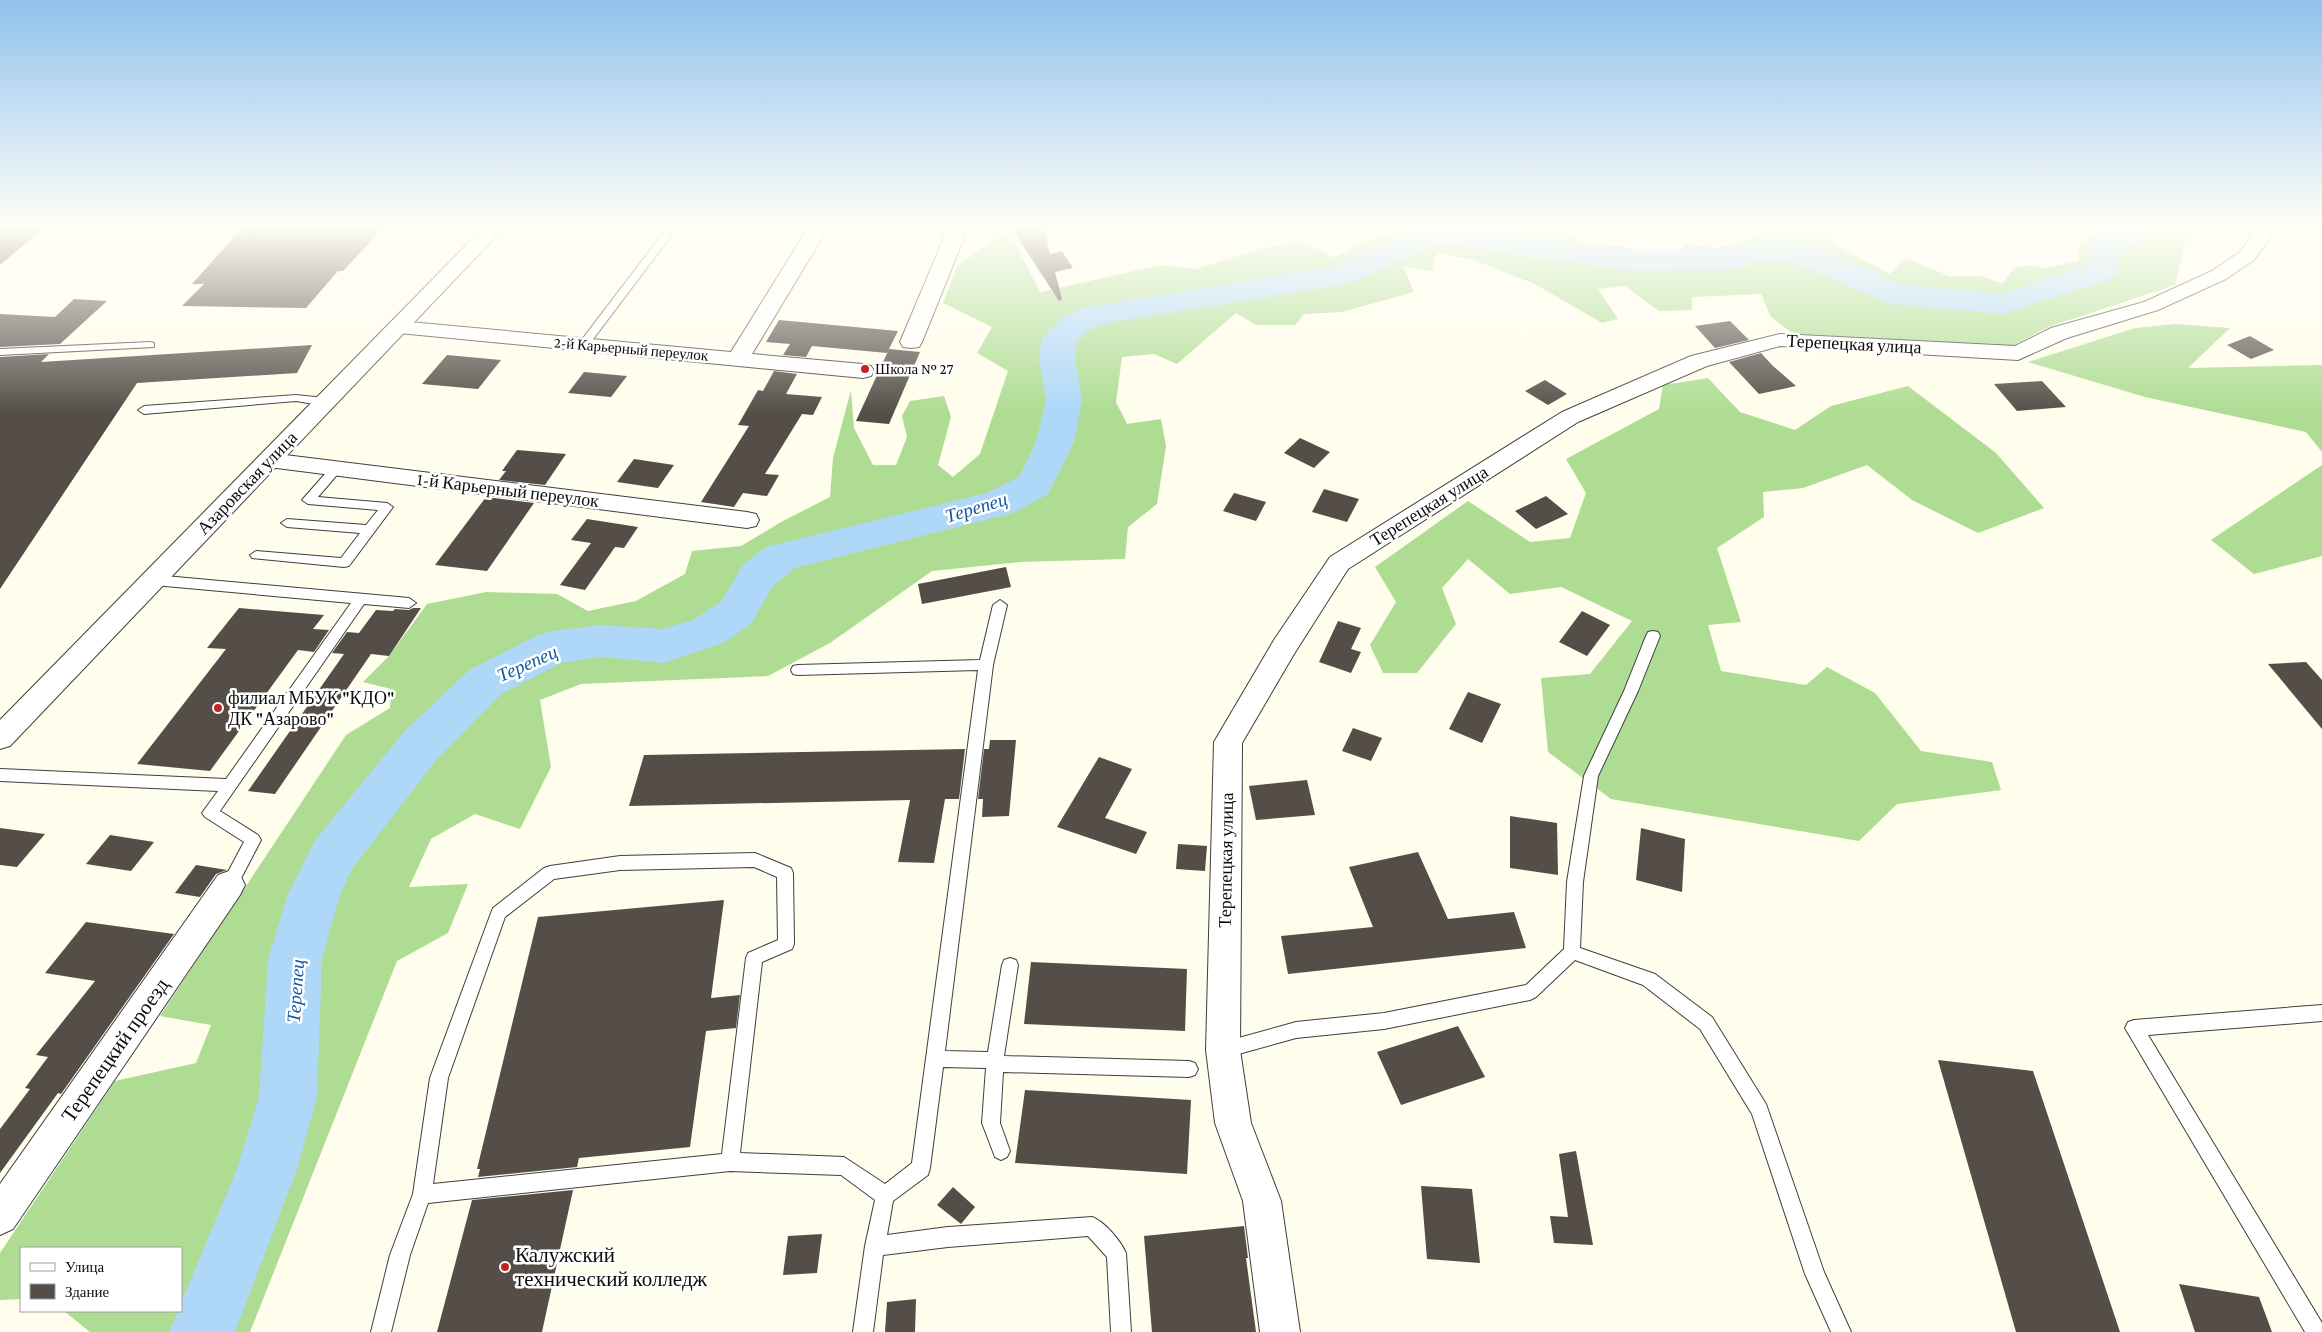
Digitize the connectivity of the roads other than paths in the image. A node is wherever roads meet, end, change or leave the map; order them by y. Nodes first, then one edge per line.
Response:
1 (434, 290) edge
2 (625, 290) edge
3 (780, 290) edge
4 (932, 290) edge
5 (2186, 290) edge
6 (399, 326) junction
7 (911, 342) dead end
8 (584, 344) junction
9 (150, 345) dead end
10 (0, 352) edge
11 (738, 359) junction
12 (863, 371) dead end
13 (325, 402) junction
14 (144, 410) dead end
15 (269, 461) junction
16 (336, 469) junction
17 (747, 520) dead end
18 (287, 523) dead end
19 (369, 530) junction
20 (256, 555) dead end
21 (154, 580) junction
22 (361, 599) junction
23 (409, 603) dead end
24 (1000, 606) dead end
25 (1652, 636) dead end
26 (986, 666) junction
27 (798, 670) dead end
28 (0, 738) edge
29 (0, 775) edge
30 (230, 785) junction
31 (229, 885) joint
32 (1572, 952) junction
33 (1010, 965) dead end
34 (2322, 1013) edge
35 (1223, 1050) junction
36 (934, 1059) junction
37 (995, 1060) junction
38 (1189, 1068) dead end
39 (1002, 1151) dead end
40 (730, 1162) junction
41 (422, 1194) junction
42 (885, 1196) junction
43 (0, 1216) edge
44 (874, 1246) junction
45 (381, 1332) edge
46 (863, 1332) edge
47 (1121, 1332) edge
48 (1280, 1332) edge
49 (1841, 1332) edge
50 (2316, 1332) edge

1 - 6 street, Азаровская улица
2 - 8 lane
3 - 11 street
4 - 7 street
5 - 35 street, Терепецкая улица
6 - 8 street, 2-й Карьерный переулок
6 - 13 street, Азаровская улица
8 - 11 street, 2-й Карьерный переулок
9 - 10 lane
11 - 12 street, 2-й Карьерный переулок
13 - 14 lane
13 - 15 street, Азаровская улица
15 - 16 street, 1-й Карьерный переулок
15 - 21 street, Азаровская улица
16 - 17 street, 1-й Карьерный переулок
16 - 19 lane
18 - 19 lane
19 - 20 lane
21 - 22 lane
21 - 28 street, Азаровская улица
22 - 23 lane
22 - 30 lane
24 - 26 lane
25 - 32 lane
26 - 27 lane
26 - 36 lane
29 - 30 lane
30 - 31 lane
31 - 43 street, Терепецкий проезд
32 - 35 lane
32 - 49 lane
33 - 37 lane
34 - 50 lane
35 - 48 street, Терепецкая улица
36 - 37 lane
36 - 42 lane
37 - 38 lane
37 - 39 lane
40 - 41 lane
40 - 41 lane
40 - 42 lane
41 - 45 lane
42 - 44 lane
44 - 46 lane
44 - 47 lane

